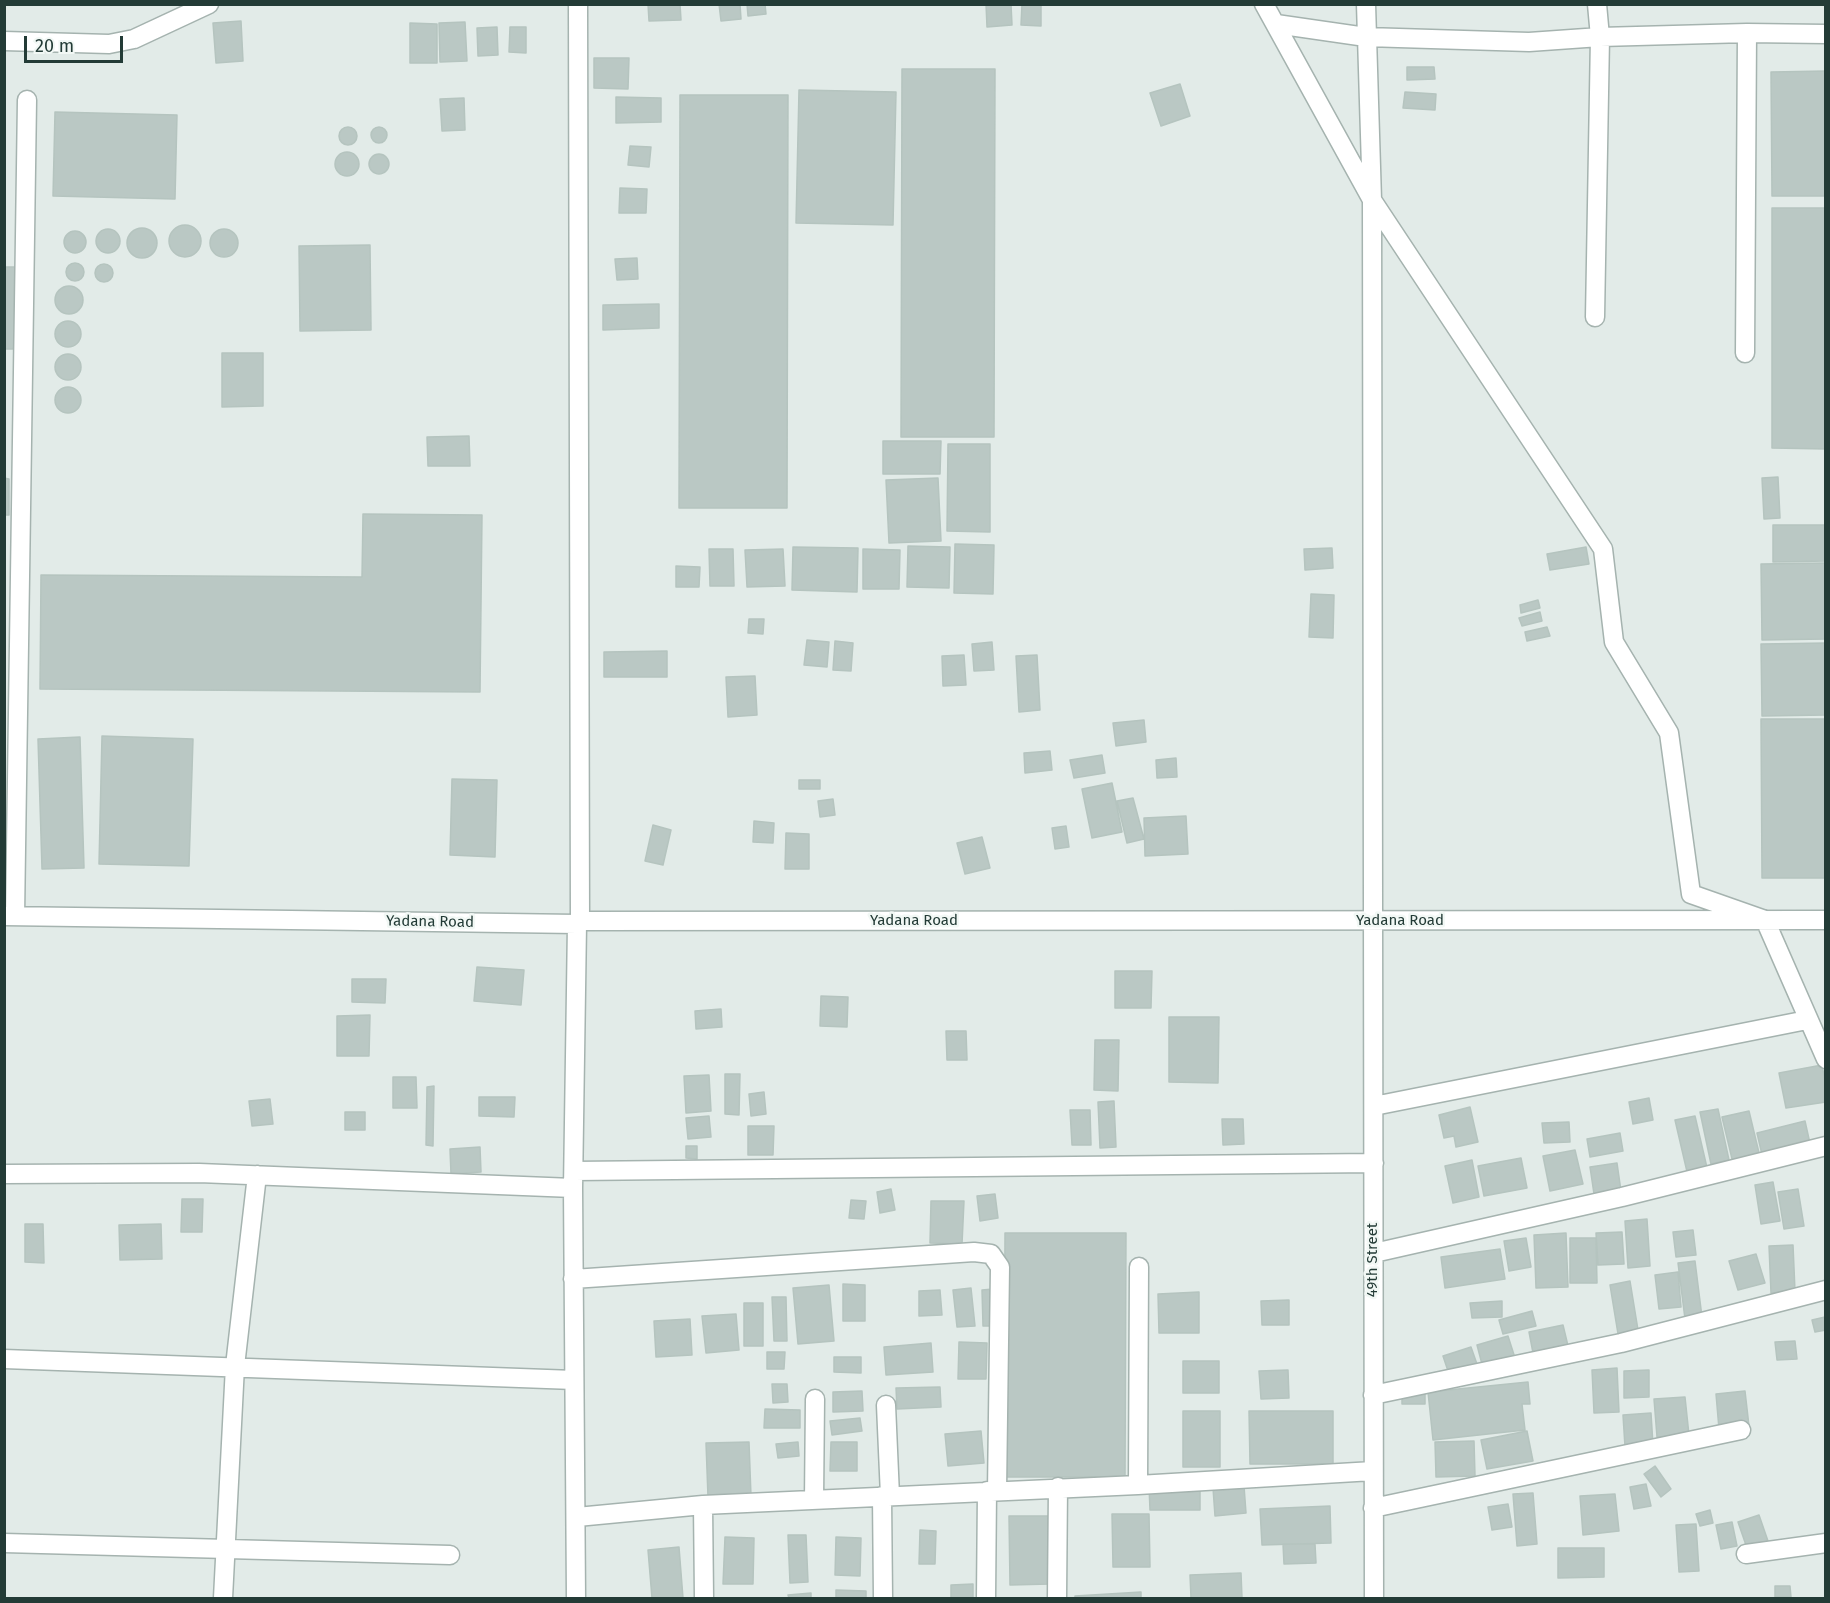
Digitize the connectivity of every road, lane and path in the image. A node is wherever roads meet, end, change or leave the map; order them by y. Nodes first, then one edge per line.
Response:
1 (209, 4) edge
2 (578, 4) edge
3 (1264, 4) edge
4 (1366, 4) edge
5 (1597, 4) edge
6 (1276, 24) junction
7 (1747, 33) junction
8 (1826, 34) edge
9 (1366, 37) junction
10 (1600, 37) junction
11 (4, 41) edge
12 (27, 100) dead end
13 (1372, 200) junction
14 (1595, 317) dead end
15 (1745, 352) dead end
16 (10, 916) edge
17 (1765, 920) junction
18 (1826, 920) edge
19 (1374, 921) junction
20 (578, 922) junction
21 (1807, 1020) junction
22 (1826, 1059) edge
23 (1374, 1106) junction
24 (1826, 1146) edge
25 (1374, 1163) junction
26 (4, 1174) edge
27 (257, 1175) junction
28 (574, 1180) junction
29 (1374, 1252) junction
30 (1139, 1267) dead end
31 (573, 1279) junction
32 (1826, 1290) edge
33 (4, 1359) edge
34 (235, 1366) junction
35 (574, 1380) junction
36 (1373, 1395) junction
37 (815, 1399) dead end
38 (886, 1405) dead end
39 (1741, 1430) dead end
40 (1373, 1471) junction
41 (1138, 1485) junction
42 (1058, 1487) junction
43 (992, 1491) junction
44 (886, 1496) junction
45 (814, 1500) junction
46 (703, 1505) junction
47 (1373, 1508) junction
48 (577, 1517) junction
49 (4, 1543) edge
50 (1826, 1543) edge
51 (226, 1548) junction
52 (1746, 1554) dead end
53 (450, 1555) dead end
54 (224, 1599) edge
55 (576, 1599) edge
56 (704, 1599) edge
57 (883, 1599) edge
58 (986, 1599) edge
59 (1058, 1599) edge
60 (1374, 1599) edge

1 - 11 street
2 - 20 street
3 - 6 street
4 - 9 street, 49th Street
5 - 10 street
6 - 9 street
6 - 13 street
7 - 8 street
7 - 10 street
7 - 15 street
9 - 10 street
9 - 13 street, 49th Street
10 - 14 street
12 - 16 street
13 - 17 street
13 - 19 street, 49th Street
16 - 20 street, Yadana Road
17 - 18 street, Yadana Road
17 - 19 street, Yadana Road
17 - 21 street
19 - 20 street, Yadana Road
19 - 23 street, 49th Street
20 - 28 street
21 - 22 street
21 - 23 street
23 - 25 street, 49th Street
24 - 29 street
25 - 28 street
25 - 29 street, 49th Street
26 - 27 street
27 - 28 street
27 - 34 street
28 - 31 street
29 - 36 street, 49th Street
30 - 41 street
31 - 35 street
31 - 43 street
32 - 36 street
33 - 34 street
34 - 35 street
34 - 51 street
35 - 48 street
36 - 40 street, 49th Street
37 - 45 street
38 - 44 street
39 - 47 street
40 - 41 street
40 - 47 street, 49th Street
41 - 42 street
42 - 43 street
42 - 59 street
43 - 44 street
43 - 58 street
44 - 45 street
44 - 57 street
45 - 46 street
46 - 48 street
46 - 56 street
47 - 60 street, 49th Street
48 - 55 street
49 - 51 street
50 - 52 street
51 - 53 street
51 - 54 street

